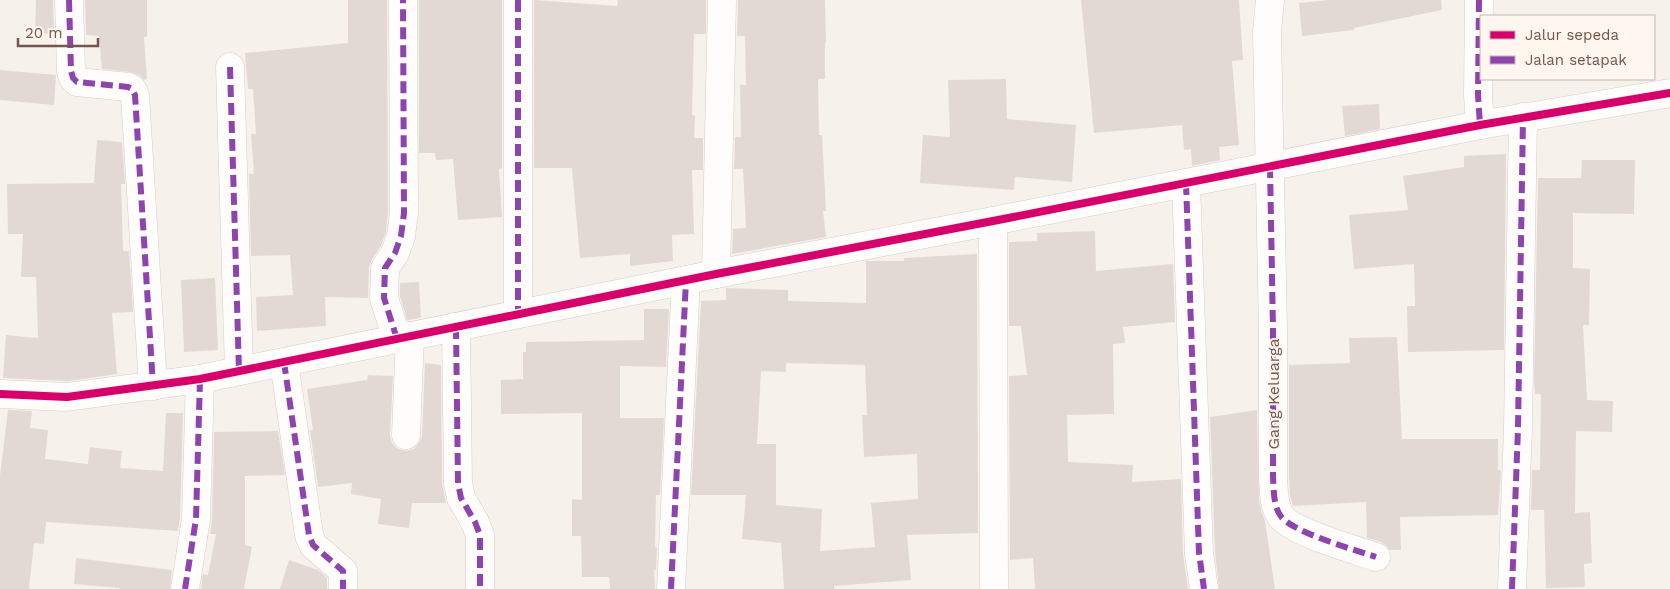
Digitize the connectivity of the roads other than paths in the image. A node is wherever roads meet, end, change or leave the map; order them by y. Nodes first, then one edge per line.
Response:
1 (69, 0) edge
2 (403, 0) edge
3 (518, 0) edge
4 (722, 0) edge
5 (1270, 0) edge
6 (1479, 0) edge
7 (230, 67) dead end
8 (1670, 93) edge
9 (1523, 117) junction
10 (1480, 125) junction
11 (1270, 166) junction
12 (1186, 183) junction
13 (993, 221) junction
14 (716, 274) junction
15 (686, 280) junction
16 (518, 313) junction
17 (456, 327) junction
18 (403, 338) junction
19 (284, 362) junction
20 (239, 371) junction
21 (200, 379) junction
22 (153, 386) junction
23 (0, 394) edge
24 (406, 435) dead end
25 (1376, 557) dead end
26 (185, 589) edge
27 (342, 589) edge
28 (480, 589) edge
29 (671, 589) edge
30 (994, 589) edge
31 (1204, 589) edge
32 (1512, 589) edge

1 - 22 street
2 - 18 street
3 - 16 street
4 - 14 street
5 - 11 street, Gang Keluarga
6 - 10 street
7 - 20 street
8 - 9 street
9 - 10 street
9 - 32 street
10 - 11 street
11 - 12 street
11 - 25 street, Gang Keluarga
12 - 13 street
12 - 31 street
13 - 14 street
13 - 30 street
14 - 15 street
15 - 16 street
15 - 29 street
16 - 17 street
17 - 18 street
17 - 28 street
18 - 19 street
18 - 24 street
19 - 20 street
19 - 27 street
20 - 21 street
21 - 22 street
21 - 26 street
22 - 23 street

